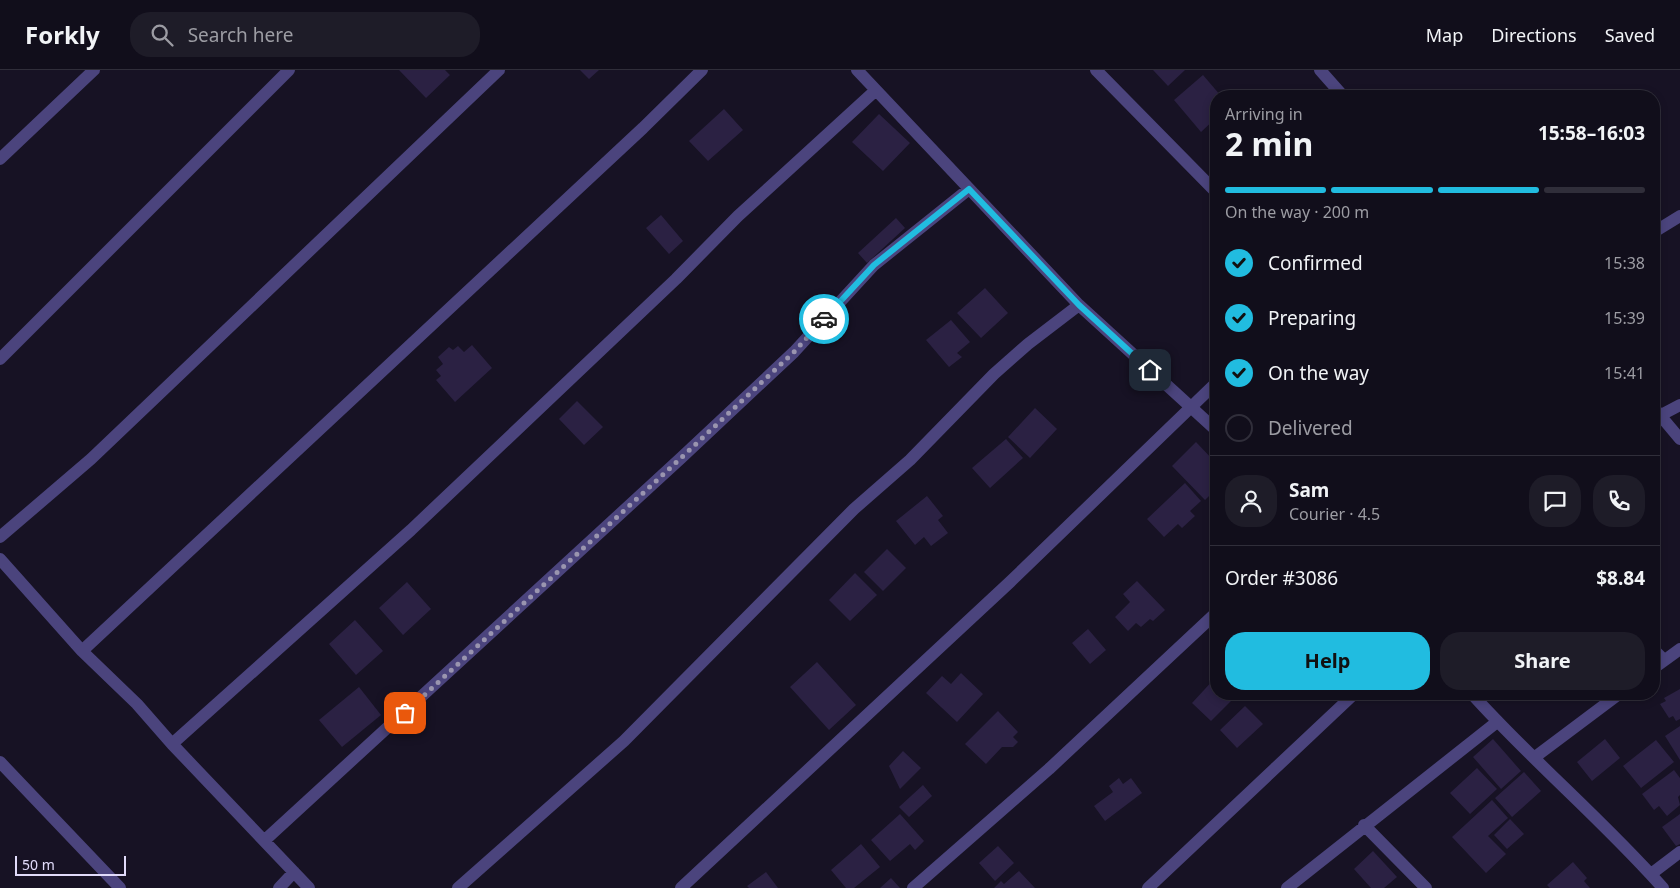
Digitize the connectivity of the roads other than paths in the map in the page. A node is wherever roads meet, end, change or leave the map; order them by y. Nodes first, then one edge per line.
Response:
1 (94, 70) edge
2 (289, 70) edge
3 (499, 70) edge
4 (702, 70) edge
5 (857, 70) edge
6 (1096, 70) edge
7 (1320, 70) edge
8 (876, 90) junction
9 (1338, 90) edge
10 (0, 159) edge
11 (1210, 186) edge
12 (969, 189) junction
13 (1680, 216) edge
14 (1660, 228) edge
15 (1079, 305) junction
16 (0, 359) edge
17 (1210, 389) edge
18 (1680, 405) edge
19 (1192, 406) junction
20 (1660, 411) edge
21 (1660, 416) edge
22 (1210, 424) edge
23 (1680, 439) edge
24 (0, 537) edge
25 (0, 559) edge
26 (1210, 619) edge
27 (1680, 649) edge
28 (82, 651) junction
29 (1660, 663) edge
30 (1348, 700) edge
31 (1478, 700) edge
32 (1611, 700) edge
33 (1498, 722) junction
34 (172, 744) junction
35 (1535, 757) junction
36 (0, 762) edge
37 (1364, 825) junction
38 (265, 840) junction
39 (1680, 852) edge
40 (294, 872) junction
41 (1650, 874) junction
42 (120, 888) edge
43 (279, 888) edge
44 (309, 888) edge
45 (458, 888) edge
46 (681, 888) edge
47 (913, 888) edge
48 (1148, 888) edge
49 (1287, 888) edge
50 (1426, 888) edge
51 (1663, 888) edge

1 - 10 street
2 - 16 street
3 - 24 street
4 - 28 street
5 - 8 street
6 - 11 street
7 - 9 street
8 - 12 street
8 - 34 street
12 - 15 street
12 - 38 street
13 - 14 street
15 - 19 street
15 - 45 street
17 - 19 street
18 - 20 street
19 - 22 street
19 - 46 street
21 - 23 street
25 - 28 street
26 - 47 street
27 - 29 street
28 - 34 street
30 - 48 street
31 - 33 street
32 - 35 street
33 - 35 street
33 - 37 street
34 - 38 street
35 - 41 street
36 - 42 street
37 - 49 street
37 - 50 street
38 - 40 street
39 - 41 street
40 - 43 street
40 - 44 street
41 - 51 street

